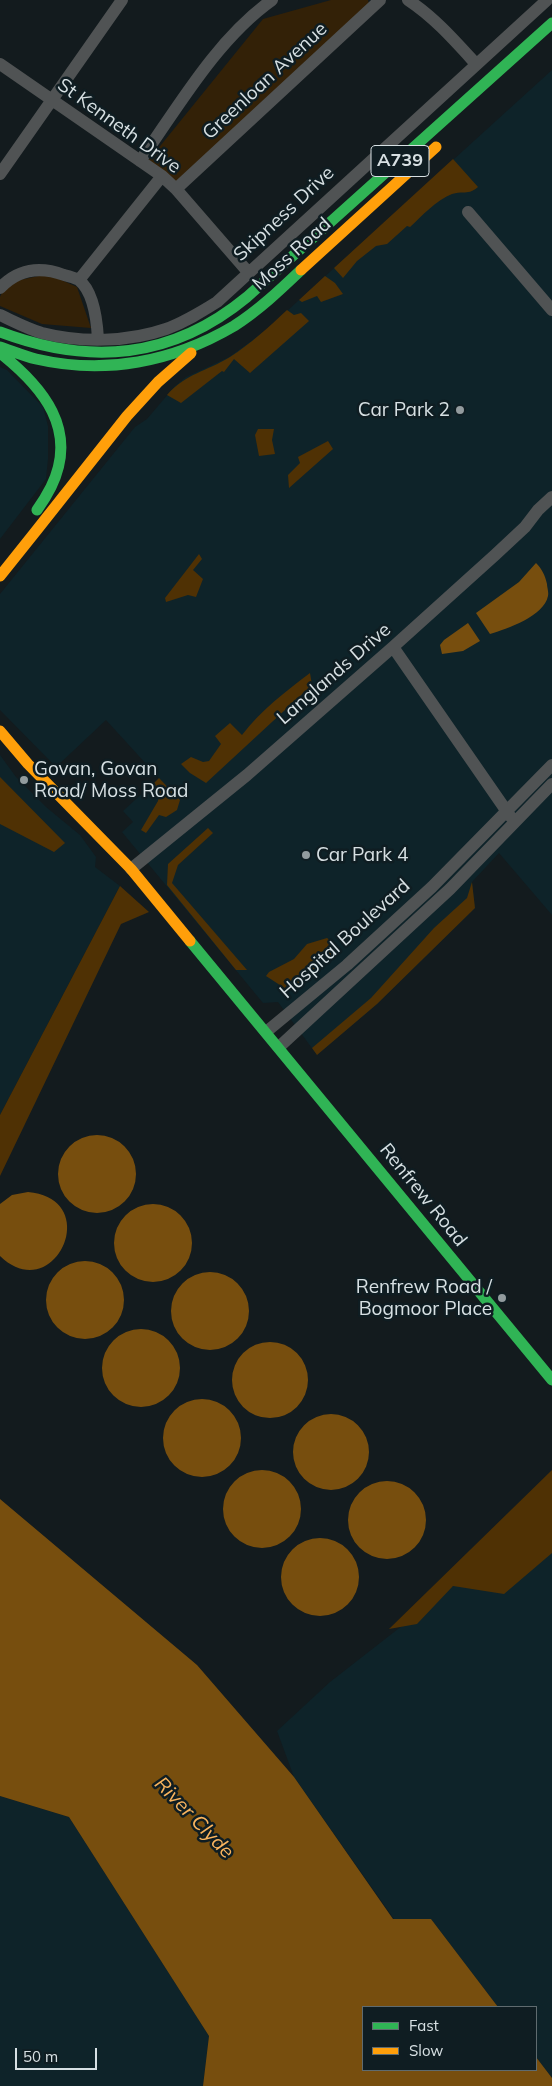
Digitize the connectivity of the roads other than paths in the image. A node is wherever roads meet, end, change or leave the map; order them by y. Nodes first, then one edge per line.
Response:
1 (122, 0) edge
2 (272, 0) edge
3 (380, 0) edge
4 (408, 0) edge
5 (547, 0) edge
6 (552, 10) edge
7 (552, 22) edge
8 (0, 64) edge
9 (476, 64) junction
10 (470, 98) junction
11 (52, 100) junction
12 (445, 138) dead end
13 (140, 161) junction
14 (0, 174) edge
15 (162, 176) junction
16 (176, 189) junction
17 (468, 212) dead end
18 (248, 272) junction
19 (79, 280) junction
20 (0, 288) edge
21 (552, 310) edge
22 (0, 314) edge
23 (0, 332) edge
24 (98, 338) junction
25 (203, 344) junction
26 (0, 348) edge
27 (0, 353) edge
28 (551, 500) edge
29 (31, 524) junction
30 (2, 566) edge
31 (394, 647) junction
32 (0, 731) edge
33 (552, 765) edge
34 (552, 784) edge
35 (506, 811) junction
36 (516, 823) junction
37 (131, 869) junction
38 (266, 1032) junction
39 (279, 1047) junction
40 (552, 1380) edge

1 - 11 street
2 - 13 street
3 - 16 street, Greenloan Avenue
4 - 9 street
5 - 9 street, Skipness Drive
6 - 10 main road
7 - 10 main road, Moss Road / A739
8 - 11 street, St Kenneth Drive
9 - 18 street, Skipness Drive
10 - 23 main road, Moss Road / A739
11 - 13 street, St Kenneth Drive
11 - 14 street
12 - 25 main road, Moss Road / A739
13 - 15 street, St Kenneth Drive
15 - 16 street, St Kenneth Drive
15 - 19 street
16 - 18 street, St Kenneth Drive
17 - 21 street
18 - 24 street, Skipness Drive
19 - 20 street
19 - 24 street
22 - 24 street, Skipness Drive
25 - 26 main road, Moss Road / A739
25 - 29 main road
27 - 29 main road
28 - 31 street, Langlands Drive
29 - 30 main road
31 - 35 street
31 - 37 street, Langlands Drive
32 - 37 main road, Renfrew Road
33 - 35 street, Hospital Boulevard
34 - 36 street, Hospital Boulevard
35 - 36 street
35 - 38 street, Hospital Boulevard
36 - 39 street, Hospital Boulevard
37 - 38 main road, Renfrew Road
38 - 39 main road, Renfrew Road
39 - 40 main road, Renfrew Road

